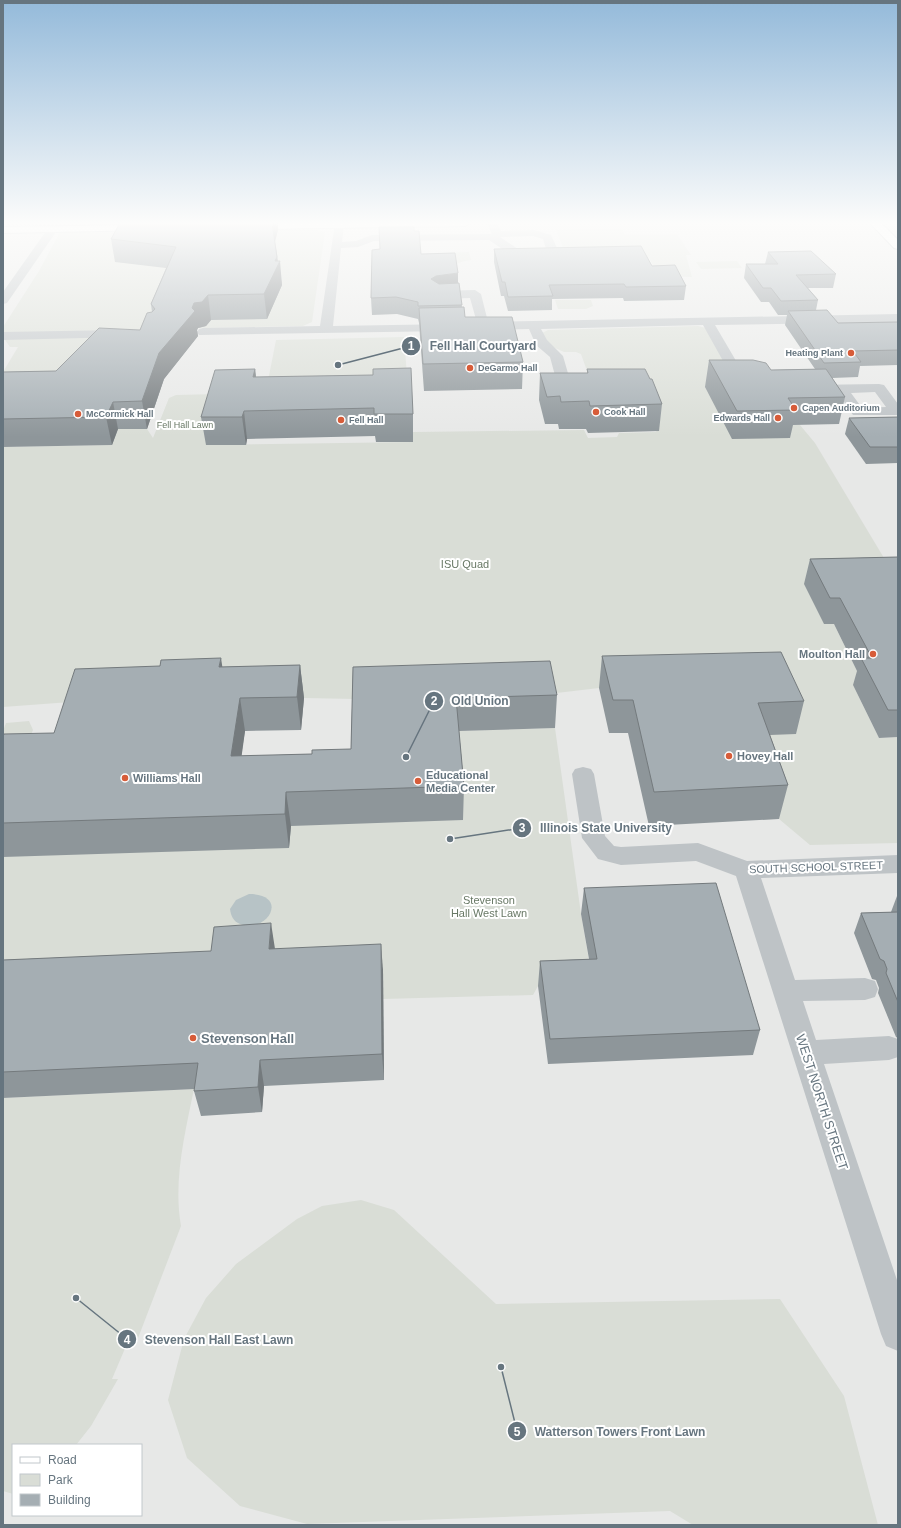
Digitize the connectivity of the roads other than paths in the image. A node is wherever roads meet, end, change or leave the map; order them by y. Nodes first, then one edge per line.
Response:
1 (330, 294) edge
2 (464, 294) edge
3 (475, 294) edge
4 (439, 295) edge
5 (898, 318) edge
6 (707, 322) junction
7 (483, 326) junction
8 (534, 326) junction
9 (326, 330) junction
10 (203, 332) edge
11 (137, 334) edge
12 (5, 339) edge
13 (761, 383) edge
14 (798, 388) edge
15 (842, 389) junction
16 (568, 394) edge
17 (873, 411) junction
18 (882, 424) edge
19 (583, 774) dead end
20 (898, 864) edge
21 (746, 870) junction
22 (865, 988) dead end
23 (786, 991) junction
24 (889, 1048) dead end
25 (806, 1053) junction
26 (898, 1334) edge

1 - 9 street
2 - 4 street
3 - 7 street
5 - 6 street
6 - 8 street
6 - 13 street
7 - 8 street
7 - 9 street
8 - 16 street
9 - 10 street
11 - 12 street
14 - 15 street
15 - 17 street
15 - 17 street
17 - 18 street
19 - 21 street, SOUTH SCHOOL STREET
20 - 21 street, SOUTH SCHOOL STREET
21 - 23 street, WEST NORTH STREET
22 - 23 street
23 - 25 street, WEST NORTH STREET
24 - 25 street
25 - 26 street, WEST NORTH STREET

